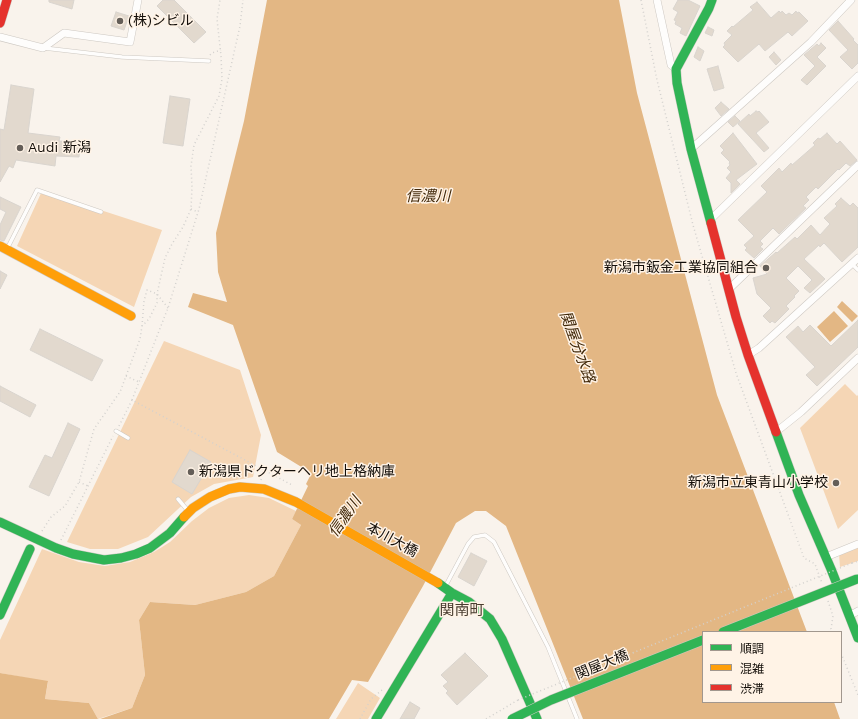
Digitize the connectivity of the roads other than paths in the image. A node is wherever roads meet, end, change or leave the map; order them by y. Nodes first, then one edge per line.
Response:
1 (7, 0) edge
2 (138, 0) edge
3 (656, 0) edge
4 (712, 0) edge
5 (851, 0) edge
6 (0, 23) edge
7 (0, 37) edge
8 (43, 48) junction
9 (209, 61) road end
10 (676, 69) junction
11 (858, 76) edge
12 (691, 149) junction
13 (858, 165) edge
14 (101, 212) dead end
15 (710, 220) junction
16 (3, 248) edge
17 (858, 258) edge
18 (852, 264) junction
19 (858, 270) edge
20 (728, 289) junction
21 (131, 316) dead end
22 (748, 355) junction
23 (858, 358) edge
24 (116, 431) road end
25 (776, 432) junction
26 (128, 438) dead end
27 (178, 499) dead end
28 (190, 513) junction
29 (0, 522) edge
30 (858, 544) edge
31 (30, 549) dead end
32 (826, 557) junction
33 (857, 579) dead end
34 (448, 590) junction
35 (1, 609) edge
36 (858, 611) edge
37 (849, 616) junction
38 (726, 631) edge
39 (858, 638) edge
40 (702, 640) edge
41 (376, 719) edge
42 (512, 719) edge
43 (537, 719) edge
44 (577, 719) edge

1 - 6 street
2 - 8 street
3 - 10 street
4 - 10 street
5 - 12 street
7 - 8 street
8 - 9 lane
10 - 12 street
11 - 15 street
12 - 15 street
13 - 20 street
14 - 16 lane
15 - 20 street
16 - 21 street
17 - 18 street
18 - 19 lane
18 - 22 street
20 - 22 street
22 - 25 street
23 - 25 street
24 - 26 lane
25 - 32 street
27 - 28 lane
28 - 29 street, 本川大橋
28 - 34 street, 本川大橋
30 - 32 street
31 - 35 street
32 - 37 street
33 - 38 street, bridge
34 - 41 street
34 - 43 street, 本川大橋
34 - 44 lane
36 - 37 street
37 - 39 street
40 - 42 street, 関屋大橋, bridge

